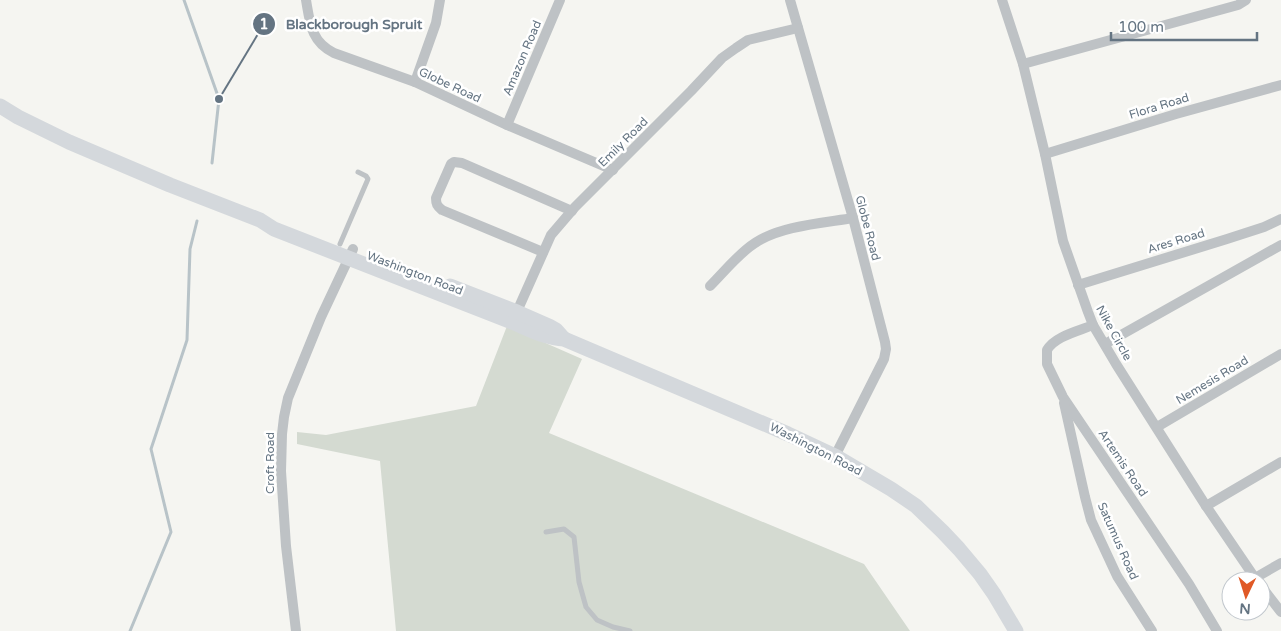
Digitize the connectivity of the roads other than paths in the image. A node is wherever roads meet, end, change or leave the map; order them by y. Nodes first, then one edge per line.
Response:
1 (306, 0) edge
2 (440, 0) edge
3 (560, 0) edge
4 (790, 0) edge
5 (1002, 0) edge
6 (1246, 0) edge
7 (798, 28) junction
8 (1023, 64) junction
9 (415, 82) junction
10 (1281, 85) edge
11 (0, 106) edge
12 (507, 125) junction
13 (1045, 154) junction
14 (613, 170) junction
15 (358, 172) dead end
16 (572, 211) junction
17 (852, 218) junction
18 (1281, 219) edge
19 (1281, 245) edge
20 (347, 250) junction
21 (544, 252) junction
22 (1078, 285) junction
23 (710, 286) dead end
24 (514, 317) junction
25 (1093, 325) junction
26 (1105, 344) junction
27 (1281, 354) edge
28 (1063, 397) junction
29 (1157, 427) junction
30 (835, 456) junction
31 (1281, 462) edge
32 (1206, 506) junction
33 (546, 532) dead end
34 (1281, 563) edge
35 (1251, 571) edge
36 (1271, 571) edge
37 (1271, 599) edge
38 (1281, 612) edge
39 (296, 631) edge
40 (630, 631) edge
41 (1016, 631) edge
42 (1152, 631) edge
43 (1217, 631) edge

1 - 9 street, Globe Road
2 - 9 street
3 - 12 street, Amazon Road
4 - 7 street, Globe Road
5 - 8 street, Nike Circle
6 - 8 street
7 - 14 street, Emily Road
7 - 17 street, Globe Road
8 - 13 street, Nike Circle
9 - 12 street, Globe Road
10 - 13 street, Flora Road
11 - 20 main road, Washington Road
12 - 14 street, Globe Road
13 - 22 street, Nike Circle
14 - 16 street, Emily Road
15 - 20 lane
16 - 21 street, Emily Road
16 - 21 street
17 - 23 street
17 - 30 street, Globe Road
18 - 22 street, Ares Road
19 - 26 street
20 - 24 main road, Washington Road
20 - 39 street, Croft Road
21 - 24 street, Emily Road
22 - 25 street, Nike Circle
24 - 30 main road, Washington Road
25 - 26 street, Nike Circle
25 - 28 street, Artemis Road
26 - 29 street, Nike Circle
27 - 29 street, Nemesis Road
28 - 42 street, Satumus Road
28 - 43 street, Artemis Road
29 - 32 street, Nike Circle
30 - 41 main road, Washington Road
31 - 32 street
32 - 35 street, Nike Circle
33 - 40 lane
34 - 36 street
37 - 38 street, Nike Circle

